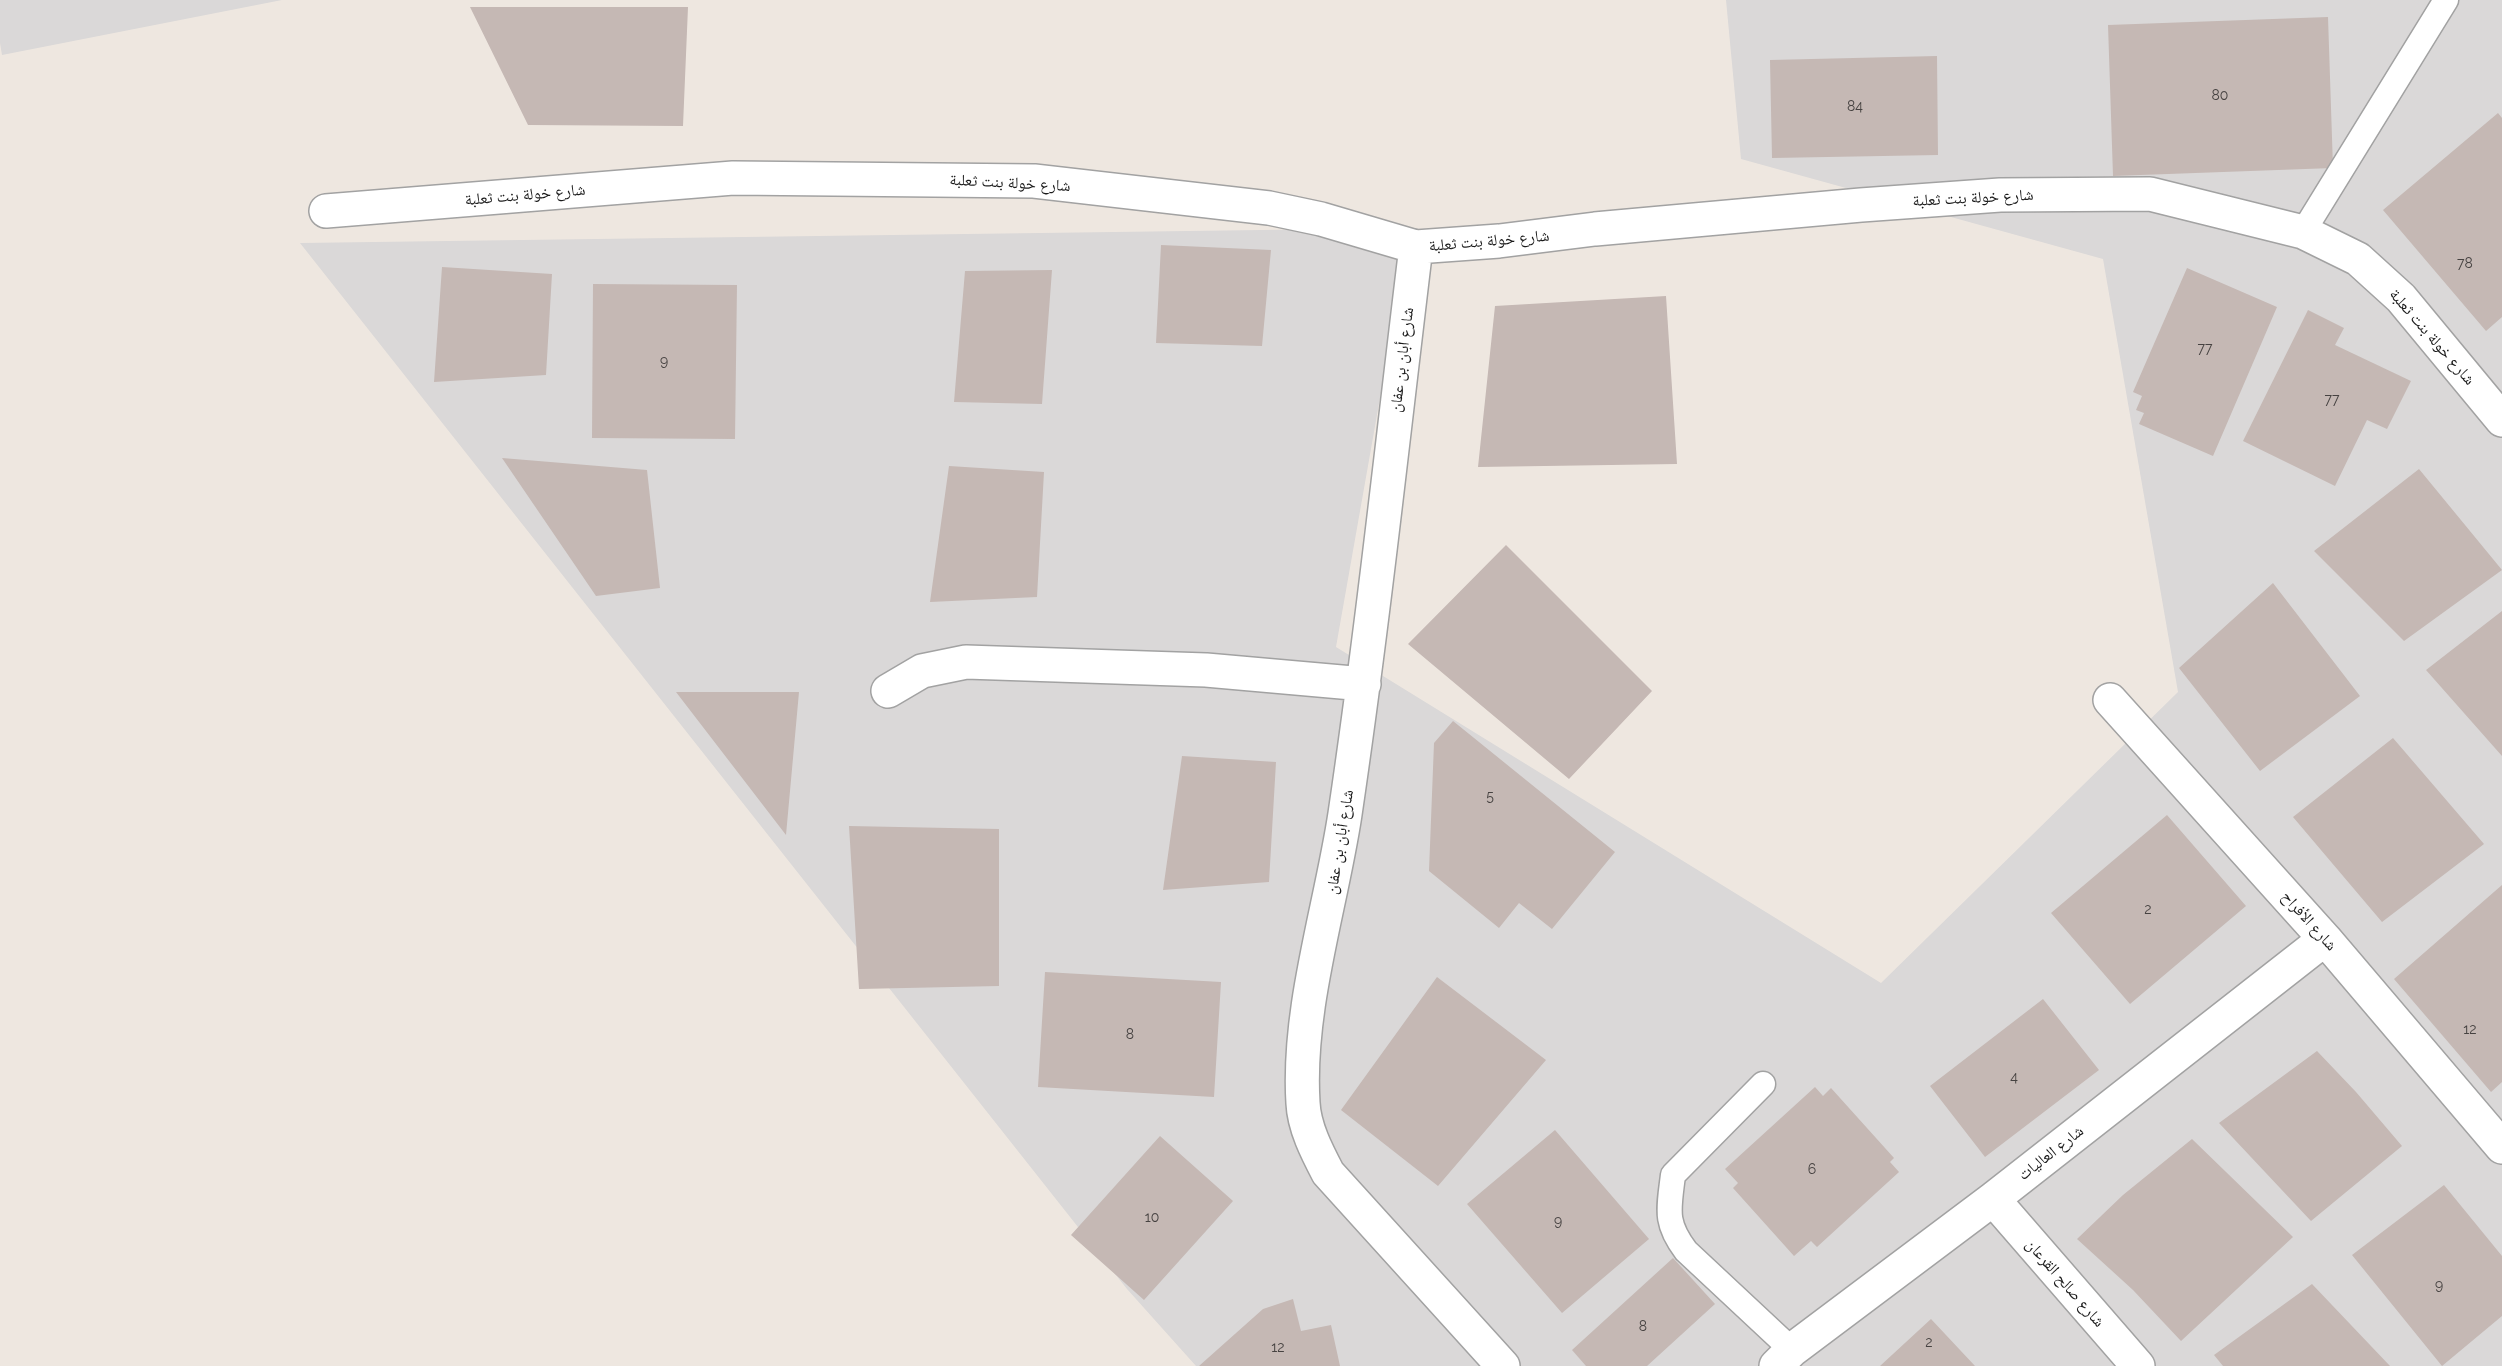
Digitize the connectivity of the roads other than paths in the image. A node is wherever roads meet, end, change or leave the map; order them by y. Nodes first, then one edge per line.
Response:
1 (2446, 0) edge
2 (326, 211) dead end
3 (2303, 232) junction
4 (1416, 247) junction
5 (2502, 420) edge
6 (1364, 684) junction
7 (888, 691) dead end
8 (2110, 700) dead end
9 (2325, 939) junction
10 (1763, 1084) dead end
11 (2502, 1147) edge
12 (1993, 1199) junction
13 (1784, 1358) edge
14 (1503, 1366) edge
15 (2138, 1366) edge

1 - 3 lane
2 - 4 street, شارع خولة بنت ثعلبة
3 - 4 street, شارع خولة بنت ثعلبة
3 - 5 street, شارع خولة بنت ثعلبة
4 - 6 street, شارع أبان بن عفان
6 - 7 street
6 - 14 street, شارع أبان بن عفان
8 - 9 street, شارع الأفراح
9 - 11 street, شارع الأفراح
9 - 12 street, شارع العاليات
10 - 13 lane
12 - 13 street, شارع العاليات
12 - 15 street, شارع صالح القرعان

